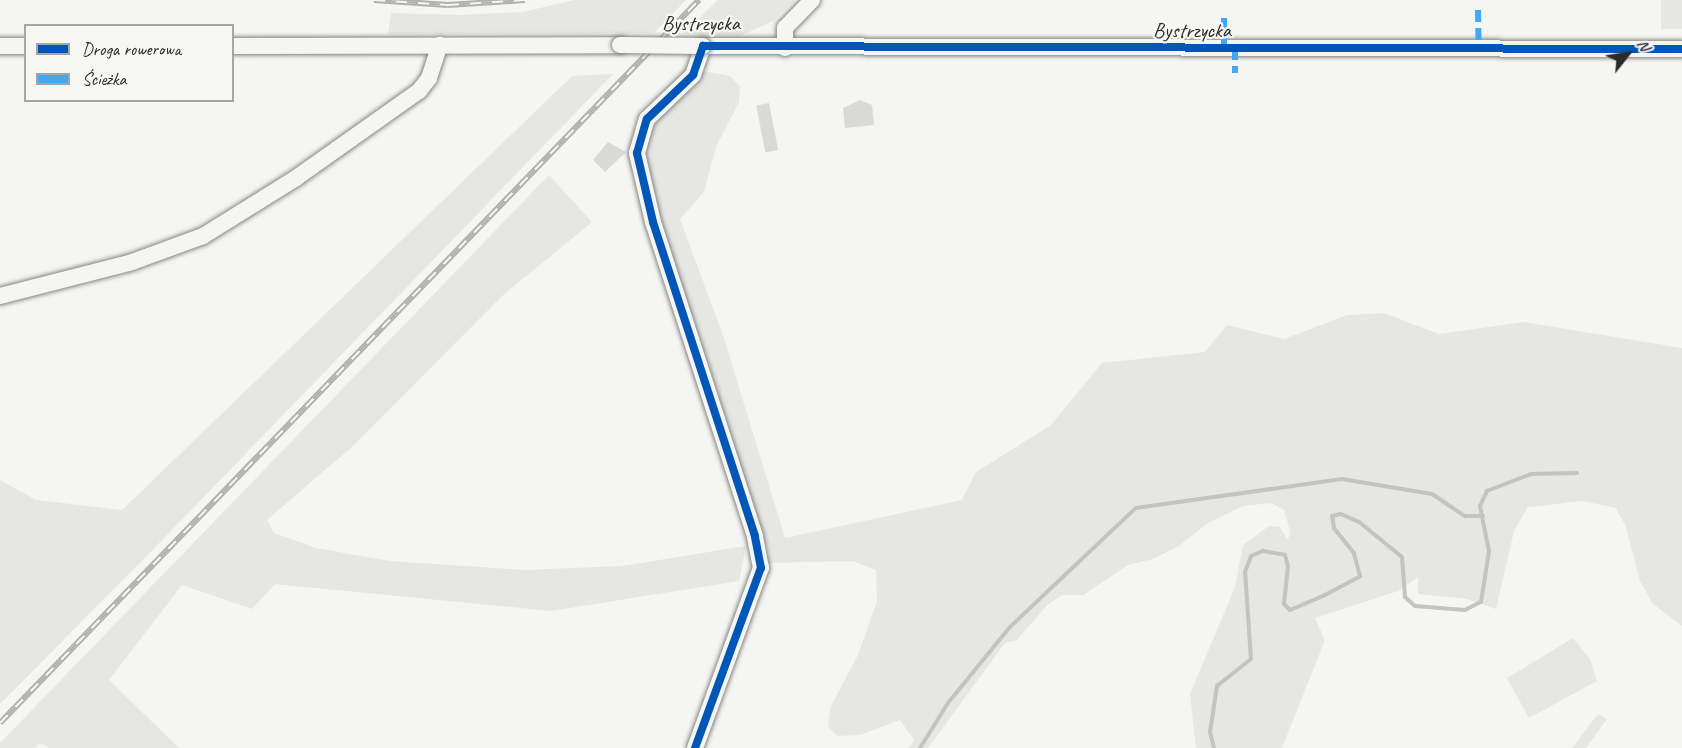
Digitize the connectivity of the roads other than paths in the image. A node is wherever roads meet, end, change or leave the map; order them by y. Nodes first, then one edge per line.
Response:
1 (812, 0) edge
2 (440, 45) junction
3 (0, 46) edge
4 (24, 46) edge
5 (234, 46) edge
6 (703, 46) junction
7 (784, 48) junction
8 (1682, 50) edge
9 (0, 296) edge
10 (695, 748) edge

1 - 7 street
2 - 5 street, Bystrzycka
2 - 6 street, Bystrzycka, bridge
2 - 9 street
3 - 4 street
6 - 7 street, Bystrzycka
6 - 10 street
7 - 8 street, Bystrzycka

